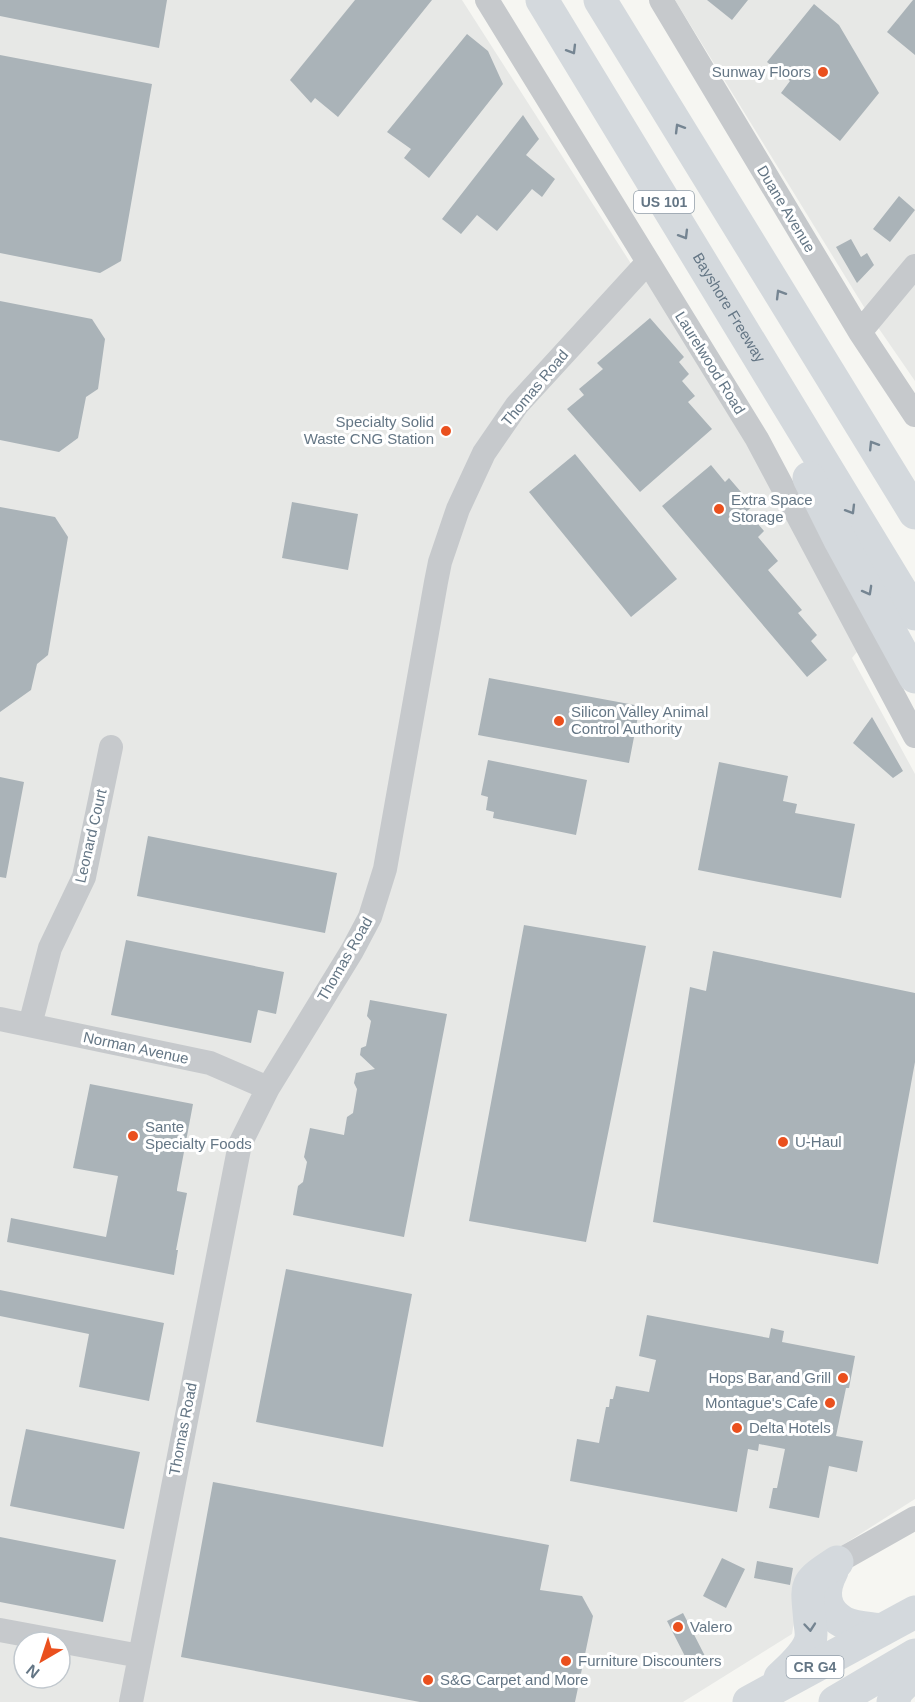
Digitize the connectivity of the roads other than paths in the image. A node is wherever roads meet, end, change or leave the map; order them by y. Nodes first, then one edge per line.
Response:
1 (487, 0) edge
2 (542, 0) edge
3 (600, 0) edge
4 (661, 0) edge
5 (648, 262) junction
6 (915, 266) edge
7 (861, 332) junction
8 (915, 415) edge
9 (799, 424) junction
10 (915, 513) edge
11 (915, 614) edge
12 (915, 677) edge
13 (915, 736) edge
14 (111, 747) dead end
15 (0, 1019) edge
16 (30, 1025) junction
17 (268, 1088) junction
18 (915, 1518) edge
19 (837, 1562) junction
20 (915, 1612) edge
21 (0, 1630) edge
22 (882, 1630) junction
23 (140, 1656) junction
24 (914, 1668) edge
25 (882, 1692) edge
26 (757, 1698) edge
27 (130, 1702) edge
28 (835, 1702) edge

1 - 5 street, Laurelwood Road
2 -> 9 highway, Bayshore Freeway / US 101
10 -> 3 highway, US 101
4 - 7 street, Duane Avenue
5 - 13 street, Laurelwood Road
5 - 17 street, Thomas Road
6 - 7 street
7 - 8 street, Duane Avenue
9 -> 11 highway, Bayshore Freeway / US 101
9 -> 12 highway
14 - 16 street, Leonard Court
15 - 16 street, Norman Avenue
16 - 17 street, Norman Avenue
17 - 23 street, Thomas Road
18 - 19 street
19 - 22 highway
19 -> 26 highway
20 - 22 highway, CR G4
21 - 23 street
22 - 26 highway, CR G4
23 - 27 street, Thomas Road
24 - 25 highway, CR G4
25 - 28 highway, CR G4

